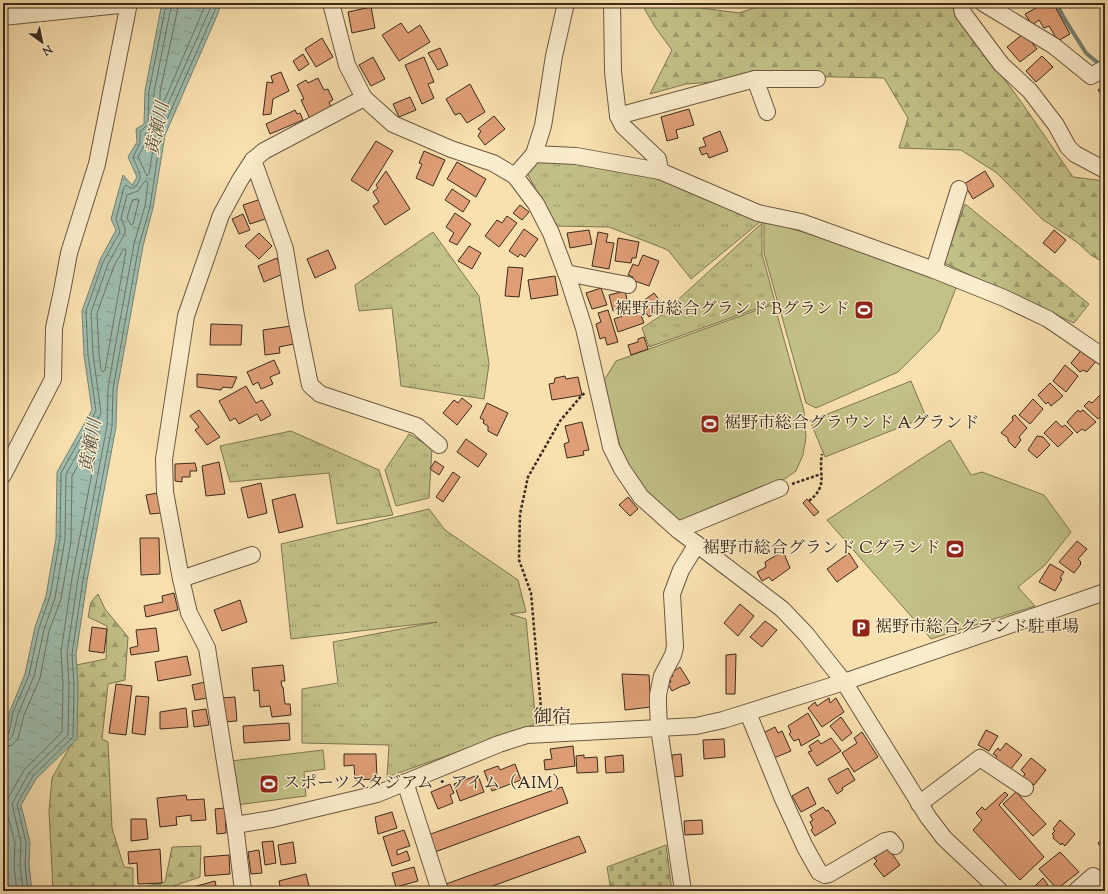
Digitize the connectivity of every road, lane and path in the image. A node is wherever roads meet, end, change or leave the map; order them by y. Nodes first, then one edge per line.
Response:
1 (331, 3) edge
2 (566, 3) edge
3 (612, 3) edge
4 (961, 3) edge
5 (983, 3) edge
6 (129, 4) edge
7 (3, 17) edge
8 (1105, 68) edge
9 (755, 79) junction
10 (817, 79) dead end
11 (364, 98) junction
12 (767, 112) dead end
13 (618, 116) junction
14 (534, 154) junction
15 (253, 160) junction
16 (1105, 170) edge
17 (660, 171) junction
18 (515, 176) junction
19 (959, 189) dead end
20 (934, 270) junction
21 (566, 273) junction
22 (628, 285) dead end
23 (1105, 358) edge
24 (598, 387) junction
25 (439, 444) dead end
26 (822, 454) dead end
27 (821, 474) junction
28 (3, 475) edge
29 (780, 488) joint
30 (809, 501) dead end
31 (678, 530) junction
32 (696, 544) junction
33 (252, 555) dead end
34 (181, 579) junction
35 (1105, 592) edge
36 (844, 682) junction
37 (748, 713) junction
38 (659, 728) junction
39 (543, 734) junction
40 (405, 782) junction
41 (1025, 788) dead end
42 (919, 804) junction
43 (235, 825) junction
44 (895, 846) dead end
45 (1105, 890) edge
46 (243, 891) edge
47 (440, 891) edge
48 (683, 891) edge
49 (1000, 891) edge
50 (1076, 891) edge

1 - 11 street
2 - 14 street
3 - 13 street
4 - 16 street
5 - 8 street
6 - 7 street
6 - 28 street
9 - 10 street
9 - 12 street
9 - 13 street
11 - 15 street
11 - 18 street
13 - 17 street
14 - 17 street
14 - 18 street
15 - 25 street
15 - 34 street
17 - 20 street
18 - 21 street
19 - 20 street
20 - 23 street
21 - 22 street
21 - 24 street
24 - 31 street
24 - 39 path
26 - 27 path
27 - 29 path
27 - 30 path
29 - 31 street
31 - 32 street
32 - 36 street
32 - 38 street
33 - 34 street
34 - 43 street
35 - 36 street
36 - 37 street
36 - 42 street
37 - 38 street
37 - 44 street
38 - 39 street
38 - 48 street
39 - 40 street
40 - 43 street
40 - 47 street
41 - 42 street
42 - 49 street
43 - 46 street
45 - 50 street

